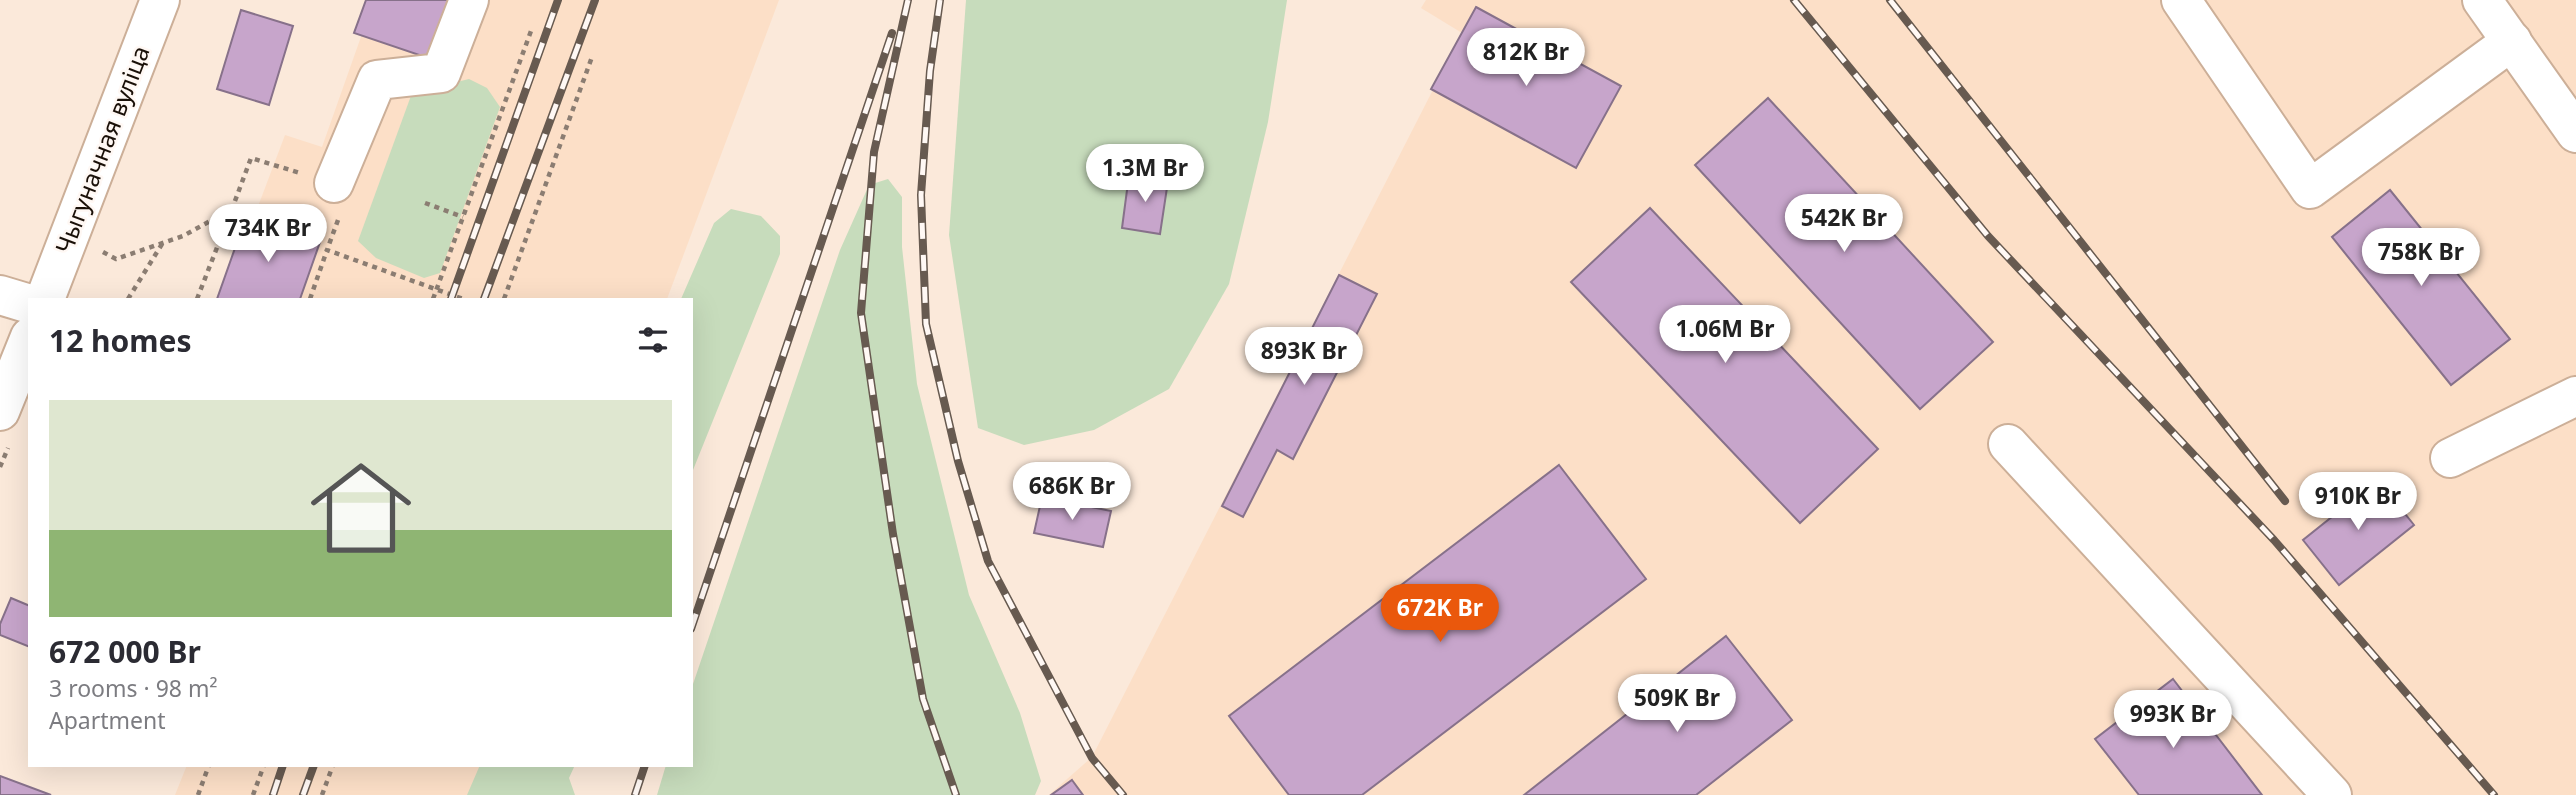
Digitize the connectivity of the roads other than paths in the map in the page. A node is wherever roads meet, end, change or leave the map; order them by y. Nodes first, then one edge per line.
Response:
1 (160, 0) edge
2 (469, 0) edge
3 (2181, 0) edge
4 (2482, 0) edge
5 (2512, 41) junction
6 (2576, 133) edge
7 (334, 183) road end
8 (0, 295) edge
9 (45, 298) edge
10 (28, 303) edge
11 (28, 342) edge
12 (2576, 396) edge
13 (0, 411) edge
14 (2008, 444) dead end
15 (2450, 457) dead end
16 (2332, 795) edge

1 - 9 street, Чыгуначная вуліца
2 - 7 street
3 - 5 street
4 - 5 street
5 - 6 street
8 - 10 street
11 - 13 street
12 - 15 street
14 - 16 street

